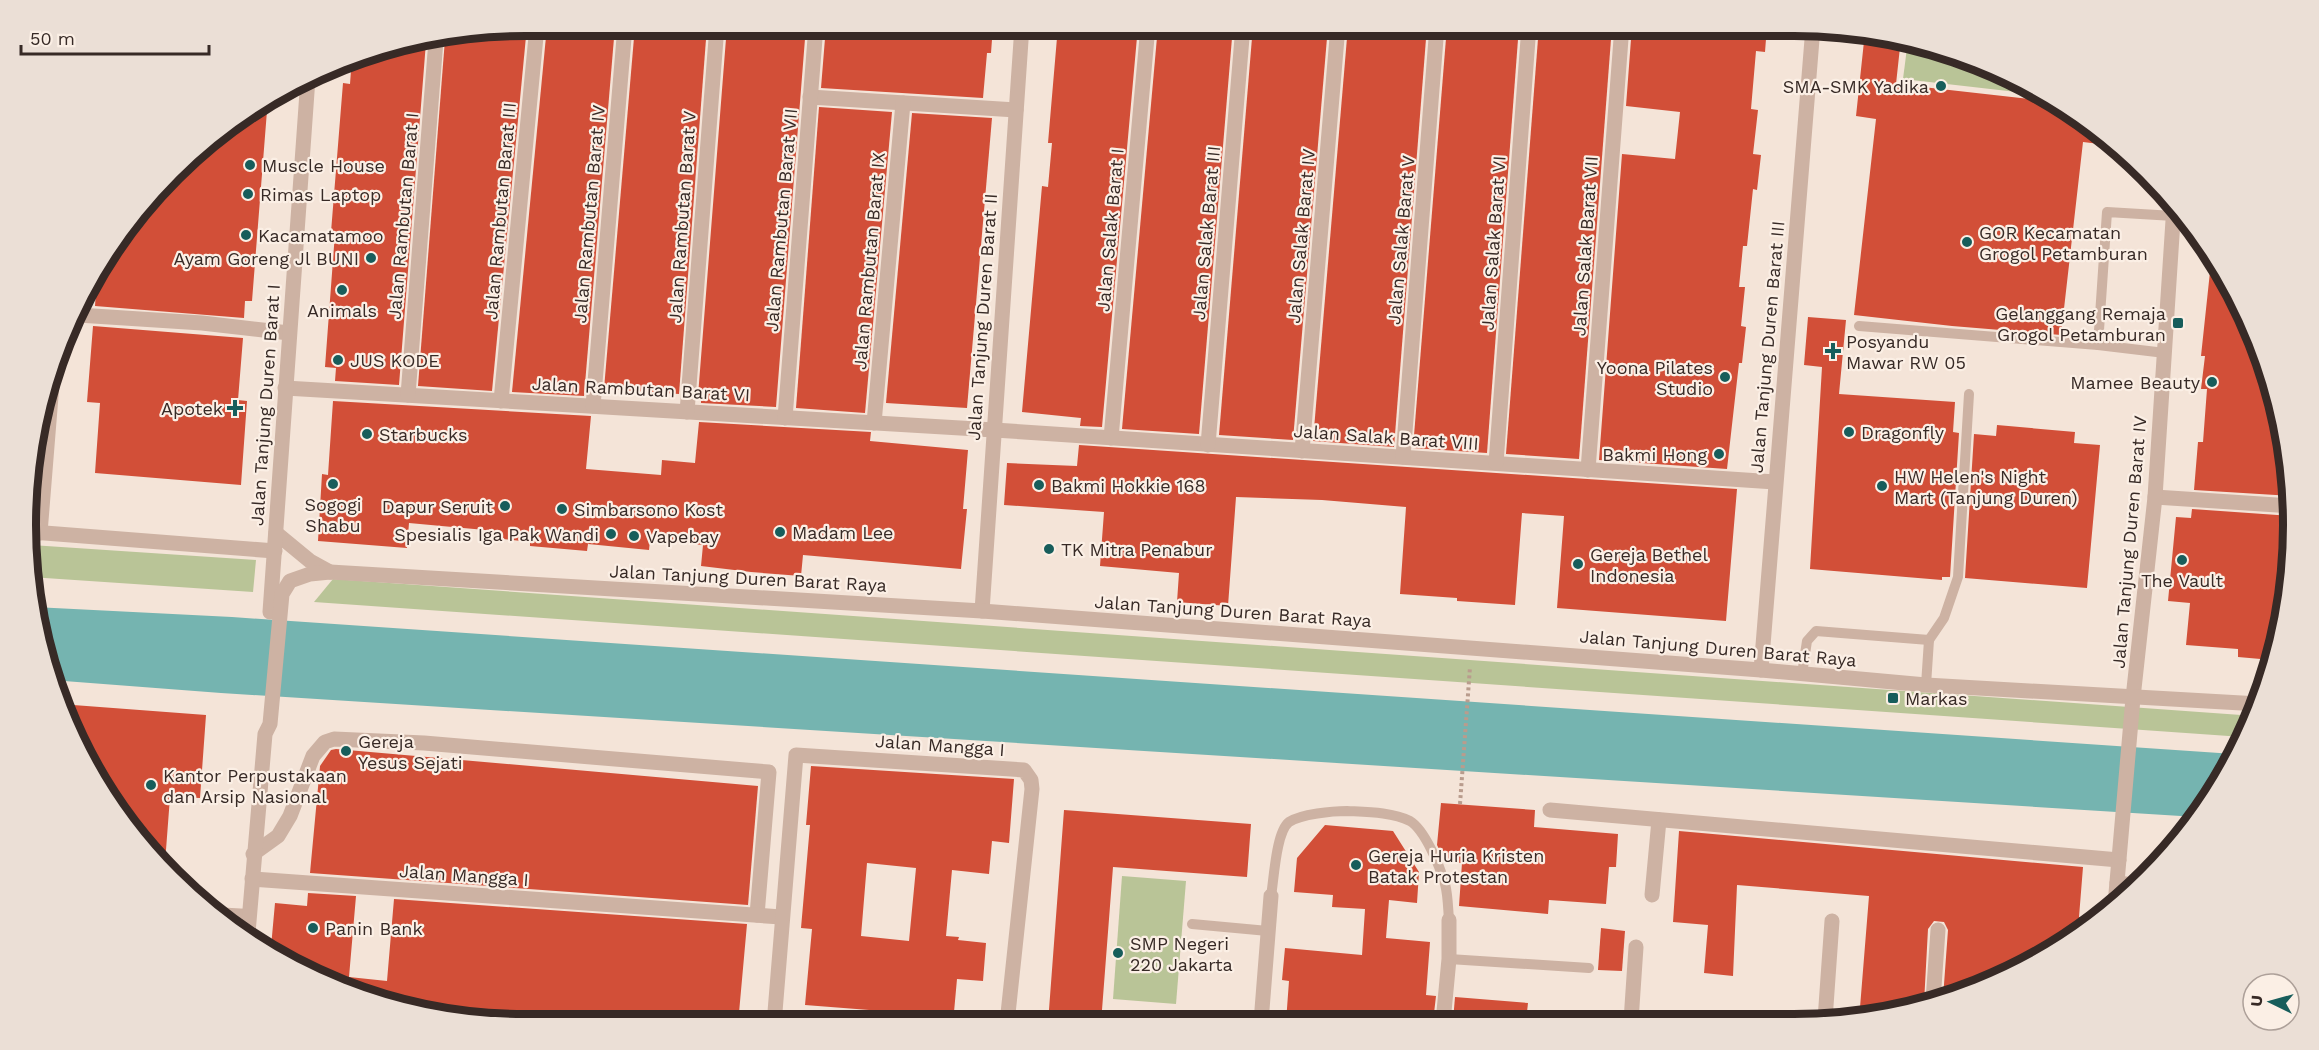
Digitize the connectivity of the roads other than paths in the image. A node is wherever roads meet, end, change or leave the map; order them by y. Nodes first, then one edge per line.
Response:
1 (536, 36) edge
2 (624, 36) edge
3 (716, 36) edge
4 (815, 36) edge
5 (1021, 36) edge
6 (1147, 36) edge
7 (1242, 36) edge
8 (1337, 36) edge
9 (1436, 36) edge
10 (1528, 36) edge
11 (1617, 36) edge
12 (1812, 37) edge
13 (436, 44) edge
14 (307, 87) edge
15 (810, 97) junction
16 (903, 103) junction
17 (1016, 110) junction
18 (2169, 211) edge
19 (2174, 217) edge
20 (83, 315) edge
21 (1859, 326) dead end
22 (289, 333) junction
23 (2098, 345) junction
24 (2164, 353) junction
25 (285, 388) junction
26 (1969, 394) dead end
27 (408, 395) junction
28 (501, 401) junction
29 (593, 406) junction
30 (687, 412) junction
31 (49, 416) edge
32 (785, 418) junction
33 (874, 423) junction
34 (994, 430) junction
35 (1111, 438) junction
36 (1208, 444) junction
37 (1302, 451) junction
38 (1403, 457) junction
39 (1496, 464) junction
40 (1588, 470) junction
41 (1775, 482) junction
42 (2155, 497) junction
43 (2282, 505) edge
44 (36, 530) edge
45 (36, 532) edge
46 (276, 533) junction
47 (275, 551) junction
48 (330, 572) junction
49 (277, 594) junction
50 (982, 612) junction
51 (1929, 640) junction
52 (1761, 670) junction
53 (1803, 674) junction
54 (1926, 685) junction
55 (2133, 703) junction
56 (2249, 704) edge
57 (1551, 810) dead end
58 (1659, 820) junction
59 (254, 854) junction
60 (2119, 860) junction
61 (252, 879) junction
62 (2117, 883) junction
63 (2126, 884) edge
64 (2116, 893) edge
65 (1653, 895) dead end
66 (1271, 896) joint
67 (227, 913) edge
68 (249, 914) junction
69 (756, 915) junction
70 (781, 917) junction
71 (1449, 920) joint
72 (1832, 921) dead end
73 (1192, 924) dead end
74 (248, 929) edge
75 (1938, 930) dead end
76 (1268, 931) junction
77 (1636, 946) dead end
78 (1449, 960) junction
79 (1589, 968) dead end
80 (1933, 993) edge
81 (1825, 1013) edge
82 (775, 1014) edge
83 (1008, 1014) edge
84 (1262, 1014) edge
85 (1444, 1014) edge
86 (1631, 1014) edge

1 - 28 street, Jalan Rambutan Barat III
2 - 29 street, Jalan Rambutan Barat IV
3 - 30 street, Jalan Rambutan Barat V
4 - 15 street, Jalan Rambutan Barat VII
5 - 17 street, Jalan Tanjung Duren Barat II
6 - 35 street, Jalan Salak Barat I
7 - 36 street, Jalan Salak Barat III
8 - 37 street, Jalan Salak Barat IV
9 - 38 street, Jalan Salak Barat V
10 - 39 street, Jalan Salak Barat VI
11 - 40 street, Jalan Salak Barat VII
12 - 41 street, Jalan Tanjung Duren Barat III
13 - 27 street, Jalan Rambutan Barat I
14 - 22 street, Jalan Tanjung Duren Barat I
15 - 16 street
15 - 32 street, Jalan Rambutan Barat VII
16 - 17 street
16 - 33 street, Jalan Rambutan Barat IX
17 - 34 street, Jalan Tanjung Duren Barat II
18 - 23 lane
19 - 24 street, Jalan Tanjung Duren Barat IV
20 - 22 street
21 - 23 lane
22 - 25 street, Jalan Tanjung Duren Barat I
23 - 24 lane
24 - 42 street, Jalan Tanjung Duren Barat IV
25 - 27 street, Jalan Rambutan Barat VI
25 - 46 street, Jalan Tanjung Duren Barat I
26 - 51 lane
27 - 28 street, Jalan Rambutan Barat VI
28 - 29 street, Jalan Rambutan Barat VI
29 - 30 street, Jalan Rambutan Barat VI
30 - 32 street, Jalan Rambutan Barat VI
31 - 44 street
32 - 33 street, Jalan Rambutan Barat VI
33 - 34 street, Jalan Rambutan Barat VI
34 - 35 street, Jalan Salak Barat VIII
34 - 50 street, Jalan Tanjung Duren Barat II
35 - 36 street, Jalan Salak Barat VIII
36 - 37 street, Jalan Salak Barat VIII
37 - 38 street, Jalan Salak Barat VIII
38 - 39 street, Jalan Salak Barat VIII
39 - 40 street, Jalan Salak Barat VIII
40 - 41 street, Jalan Salak Barat VIII
41 - 52 street, Jalan Tanjung Duren Barat III
42 - 43 street
42 - 55 street, Jalan Tanjung Duren Barat IV
45 - 47 street
46 - 47 street, Jalan Tanjung Duren Barat I
46 - 48 street, Jalan Tanjung Duren Barat Raya
47 - 49 street, Jalan Tanjung Duren Barat I
48 - 49 street, Jalan Tanjung Duren Barat Raya
48 - 50 street, Jalan Tanjung Duren Barat Raya
49 - 59 street, Jalan Tanjung Duren Barat I
50 - 52 street, Jalan Tanjung Duren Barat Raya
51 - 53 lane
51 - 54 lane
52 - 53 street, Jalan Tanjung Duren Barat Raya
53 - 54 street, Jalan Tanjung Duren Barat Raya
54 - 55 street, Jalan Tanjung Duren Barat Raya
55 - 56 street, Jalan Tanjung Duren Barat Raya
55 - 60 street, Jalan Tanjung Duren Barat IV
57 - 58 street
58 - 60 street
58 - 65 street
59 - 61 street, Jalan Tanjung Duren Barat I
59 - 69 street
60 - 62 street, Jalan Tanjung Duren Barat IV
61 - 68 street, Jalan Tanjung Duren Barat I
61 - 69 street, Jalan Mangga I
62 - 63 street
62 - 64 street, Jalan Tanjung Duren Barat IV
66 - 71 lane
66 - 76 street
67 - 68 lane
68 - 74 street, Jalan Tanjung Duren Barat I
69 - 70 street, Jalan Mangga I
70 - 82 street, Jalan Mangga I
70 - 83 street, Jalan Mangga I
71 - 78 street
72 - 81 street
73 - 76 lane
75 - 80 street
76 - 84 street
77 - 86 street
78 - 79 lane
78 - 85 street

